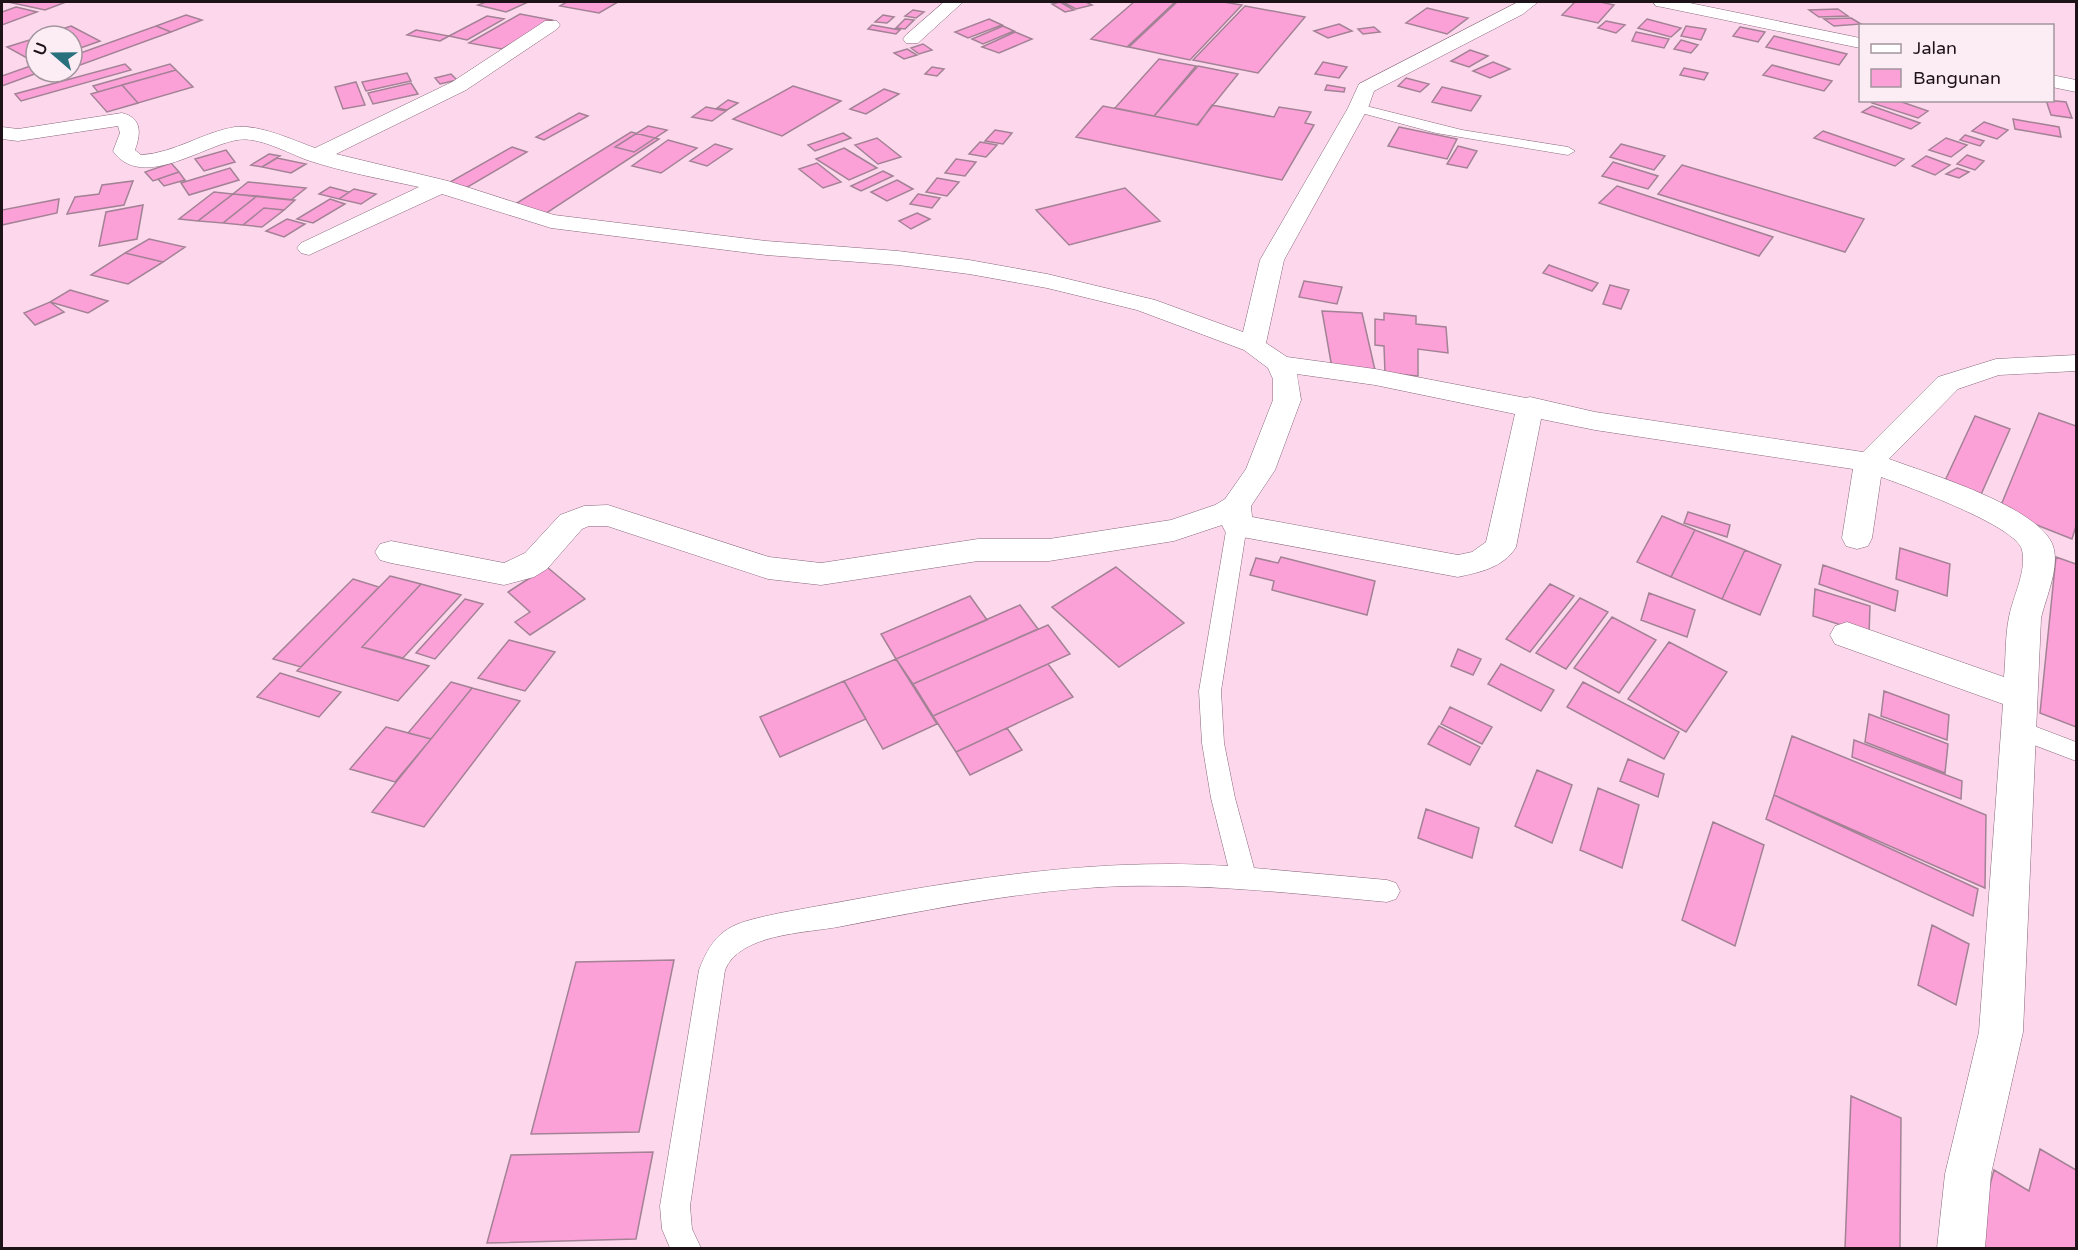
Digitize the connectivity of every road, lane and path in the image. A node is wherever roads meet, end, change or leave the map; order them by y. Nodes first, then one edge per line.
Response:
1 (954, 2) edge
2 (1529, 2) edge
3 (1662, 2) edge
4 (551, 25) dead end
5 (912, 39) dead end
6 (1859, 43) edge
7 (2054, 81) edge
8 (2076, 86) edge
9 (1358, 108) junction
10 (2, 133) edge
11 (1568, 151) dead end
12 (316, 156) junction
13 (440, 186) junction
14 (309, 248) dead end
15 (1253, 345) junction
16 (2076, 363) edge
17 (1280, 364) junction
18 (1530, 406) junction
19 (1869, 462) junction
20 (1237, 515) junction
21 (1857, 538) dead end
22 (391, 552) dead end
23 (1847, 635) dead end
24 (2019, 712) junction
25 (2076, 752) edge
26 (1244, 879) junction
27 (1387, 891) dead end
28 (685, 1248) edge
29 (1961, 1248) edge

1 - 5 street
2 - 9 street
3 - 6 street
4 - 12 street
7 - 8 street
9 - 11 lane
9 - 15 street
10 - 12 street
12 - 13 street
13 - 14 street
13 - 15 street
15 - 17 street
16 - 19 street
17 - 18 street
17 - 20 street
18 - 19 street
18 - 20 street
19 - 21 street
19 - 24 street
20 - 22 street
20 - 26 lane
23 - 24 street
24 - 25 lane
24 - 29 street
26 - 27 lane
26 - 28 lane

